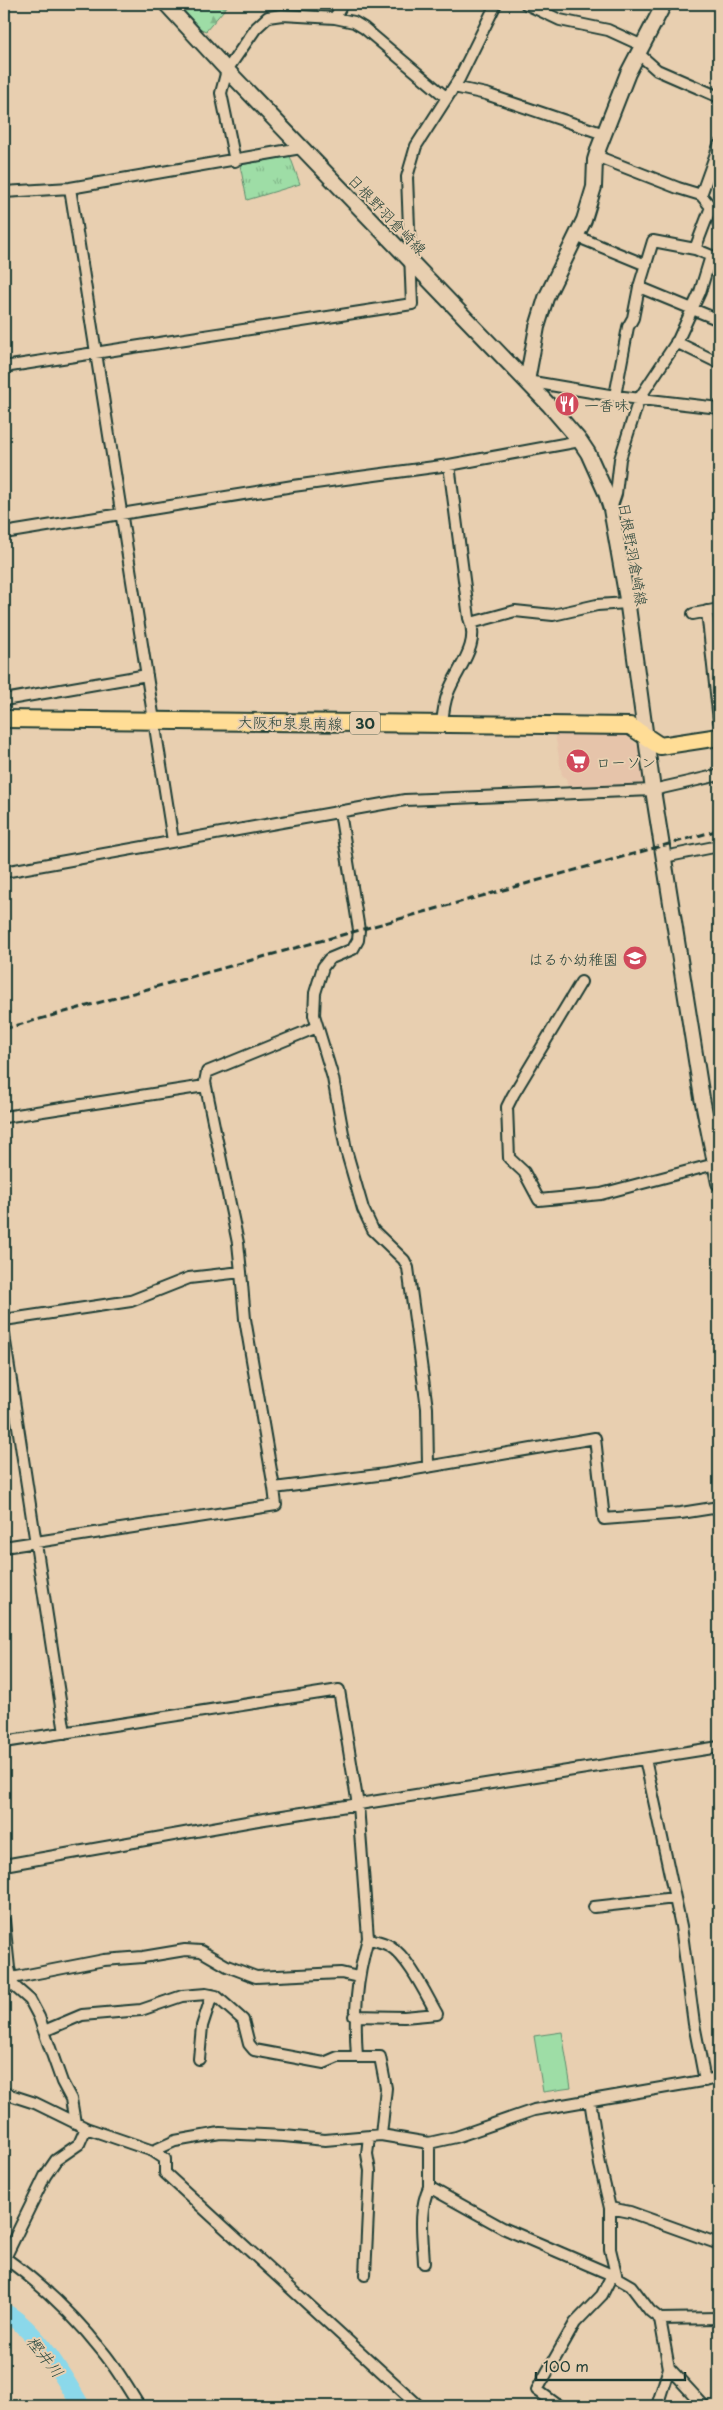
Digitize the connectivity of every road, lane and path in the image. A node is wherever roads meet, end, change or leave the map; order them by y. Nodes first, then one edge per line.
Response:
1 (166, 4) edge
2 (342, 4) edge
3 (496, 4) edge
4 (526, 4) edge
5 (664, 4) edge
6 (335, 18) junction
7 (641, 50) junction
8 (226, 70) junction
9 (454, 87) junction
10 (719, 96) edge
11 (447, 98) junction
12 (604, 134) junction
13 (719, 145) edge
14 (301, 148) junction
15 (596, 156) junction
16 (235, 161) junction
17 (714, 173) edge
18 (70, 188) junction
19 (4, 192) edge
20 (701, 195) junction
21 (578, 236) junction
22 (695, 249) junction
23 (715, 257) edge
24 (410, 261) junction
25 (646, 265) junction
26 (639, 286) junction
27 (693, 308) junction
28 (719, 320) edge
29 (676, 342) junction
30 (96, 354) junction
31 (719, 363) edge
32 (4, 367) edge
33 (527, 381) junction
34 (615, 396) junction
35 (639, 399) junction
36 (719, 408) edge
37 (580, 440) junction
38 (449, 466) junction
39 (611, 509) junction
40 (122, 515) junction
41 (4, 533) edge
42 (627, 602) junction
43 (719, 609) edge
44 (707, 611) junction
45 (693, 614) dead end
46 (471, 624) junction
47 (716, 666) edge
48 (147, 675) junction
49 (4, 700) edge
50 (4, 719) edge
51 (154, 720) junction
52 (719, 722) edge
53 (442, 724) junction
54 (719, 737) edge
55 (646, 739) junction
56 (719, 775) edge
57 (652, 790) junction
58 (340, 812) junction
59 (173, 841) junction
60 (719, 846) edge
61 (664, 857) junction
62 (4, 872) edge
63 (581, 982) dead end
64 (318, 1027) junction
65 (205, 1086) junction
66 (4, 1117) edge
67 (715, 1164) junction
68 (719, 1184) edge
69 (240, 1272) junction
70 (4, 1320) edge
71 (4, 1334) edge
72 (428, 1465) junction
73 (274, 1488) junction
74 (719, 1507) edge
75 (36, 1542) junction
76 (4, 1547) edge
77 (65, 1733) junction
78 (4, 1742) edge
79 (719, 1747) edge
80 (645, 1759) junction
81 (358, 1805) junction
82 (4, 1865) edge
83 (675, 1898) junction
84 (594, 1907) dead end
85 (4, 1921) edge
86 (368, 1938) junction
87 (358, 1977) junction
88 (10, 1982) edge
89 (212, 1995) junction
90 (354, 2016) junction
91 (44, 2031) junction
92 (357, 2057) junction
93 (199, 2059) dead end
94 (719, 2078) edge
95 (705, 2081) junction
96 (4, 2093) edge
97 (590, 2100) junction
98 (75, 2123) junction
99 (86, 2128) junction
100 (381, 2135) junction
101 (368, 2136) junction
102 (429, 2143) junction
103 (153, 2151) junction
104 (429, 2187) junction
105 (610, 2208) junction
106 (719, 2244) edge
107 (4, 2258) edge
108 (424, 2263) dead end
109 (365, 2275) dead end
110 (615, 2276) junction
111 (719, 2318) edge
112 (660, 2319) junction
113 (669, 2368) junction
114 (139, 2406) edge
115 (419, 2406) edge
116 (559, 2406) edge
117 (657, 2406) edge
118 (704, 2406) edge

1 - 8 main road, 日根野羽倉崎線
2 - 6 street
3 - 9 street
4 - 7 street
5 - 7 main road
6 - 8 street
6 - 11 street
7 - 10 street
7 - 12 main road
8 - 14 main road, 日根野羽倉崎線
8 - 16 street
9 - 11 street
9 - 12 street
11 - 24 street
12 - 15 main road
13 - 17 street
14 - 16 street
14 - 24 main road, 日根野羽倉崎線
15 - 20 street
15 - 21 main road
16 - 18 street
17 - 20 street
18 - 19 street
18 - 30 street
20 - 22 street
21 - 25 street
21 - 33 main road
22 - 23 street
22 - 25 street
23 - 27 street
24 - 30 street
24 - 33 main road, 日根野羽倉崎線
25 - 26 street
26 - 27 street
26 - 34 street
27 - 28 street
27 - 29 street
29 - 31 street
29 - 35 street
30 - 32 street
30 - 40 street
33 - 34 street
33 - 37 main road, 日根野羽倉崎線
34 - 35 street
35 - 36 street
35 - 39 street
37 - 38 street
37 - 39 main road, 日根野羽倉崎線
38 - 40 street
38 - 46 street
39 - 42 main road, 日根野羽倉崎線
40 - 41 street
40 - 48 street
42 - 46 street
42 - 55 main road, 日根野羽倉崎線
43 - 44 street
44 - 45 street
44 - 47 street
46 - 53 street
47 - 52 street
48 - 49 street
48 - 51 street
50 - 51 main road, 大阪和泉泉南線 / 30
51 - 53 main road, 大阪和泉泉南線 / 30
51 - 59 street
53 - 55 main road, 大阪和泉泉南線 / 30
54 - 55 main road, 大阪和泉泉南線 / 30
55 - 57 main road, 日根野羽倉崎線
56 - 57 street
57 - 58 street
57 - 61 main road, 日根野羽倉崎線
58 - 59 street
58 - 64 street
59 - 62 street
60 - 61 street
61 - 67 main road, 日根野羽倉崎線
63 - 67 street
64 - 65 street
64 - 72 street
65 - 66 street
65 - 69 street
67 - 68 main road, 日根野羽倉崎線
69 - 70 street
69 - 73 street
71 - 75 street
72 - 73 street
72 - 74 street
73 - 75 street
75 - 76 street
75 - 77 street
77 - 78 street
77 - 81 street
79 - 80 street
80 - 81 street
80 - 83 street
81 - 82 street
81 - 86 street
83 - 84 street
83 - 95 street
85 - 88 street
86 - 87 street
86 - 90 street
87 - 88 street
87 - 90 street
88 - 91 street
89 - 91 street
89 - 92 street
89 - 93 street
90 - 92 street
91 - 98 street
92 - 100 street
94 - 95 street
95 - 97 street
96 - 98 street
97 - 102 street
97 - 105 street
98 - 99 street
99 - 103 street
99 - 107 street
100 - 101 street
100 - 102 street
101 - 103 street
101 - 109 street
102 - 104 street
103 - 115 street
104 - 108 street
104 - 110 street
105 - 106 street
105 - 110 street
107 - 114 street
110 - 112 street
110 - 116 street
111 - 112 street
112 - 113 street
113 - 117 street
113 - 118 street

